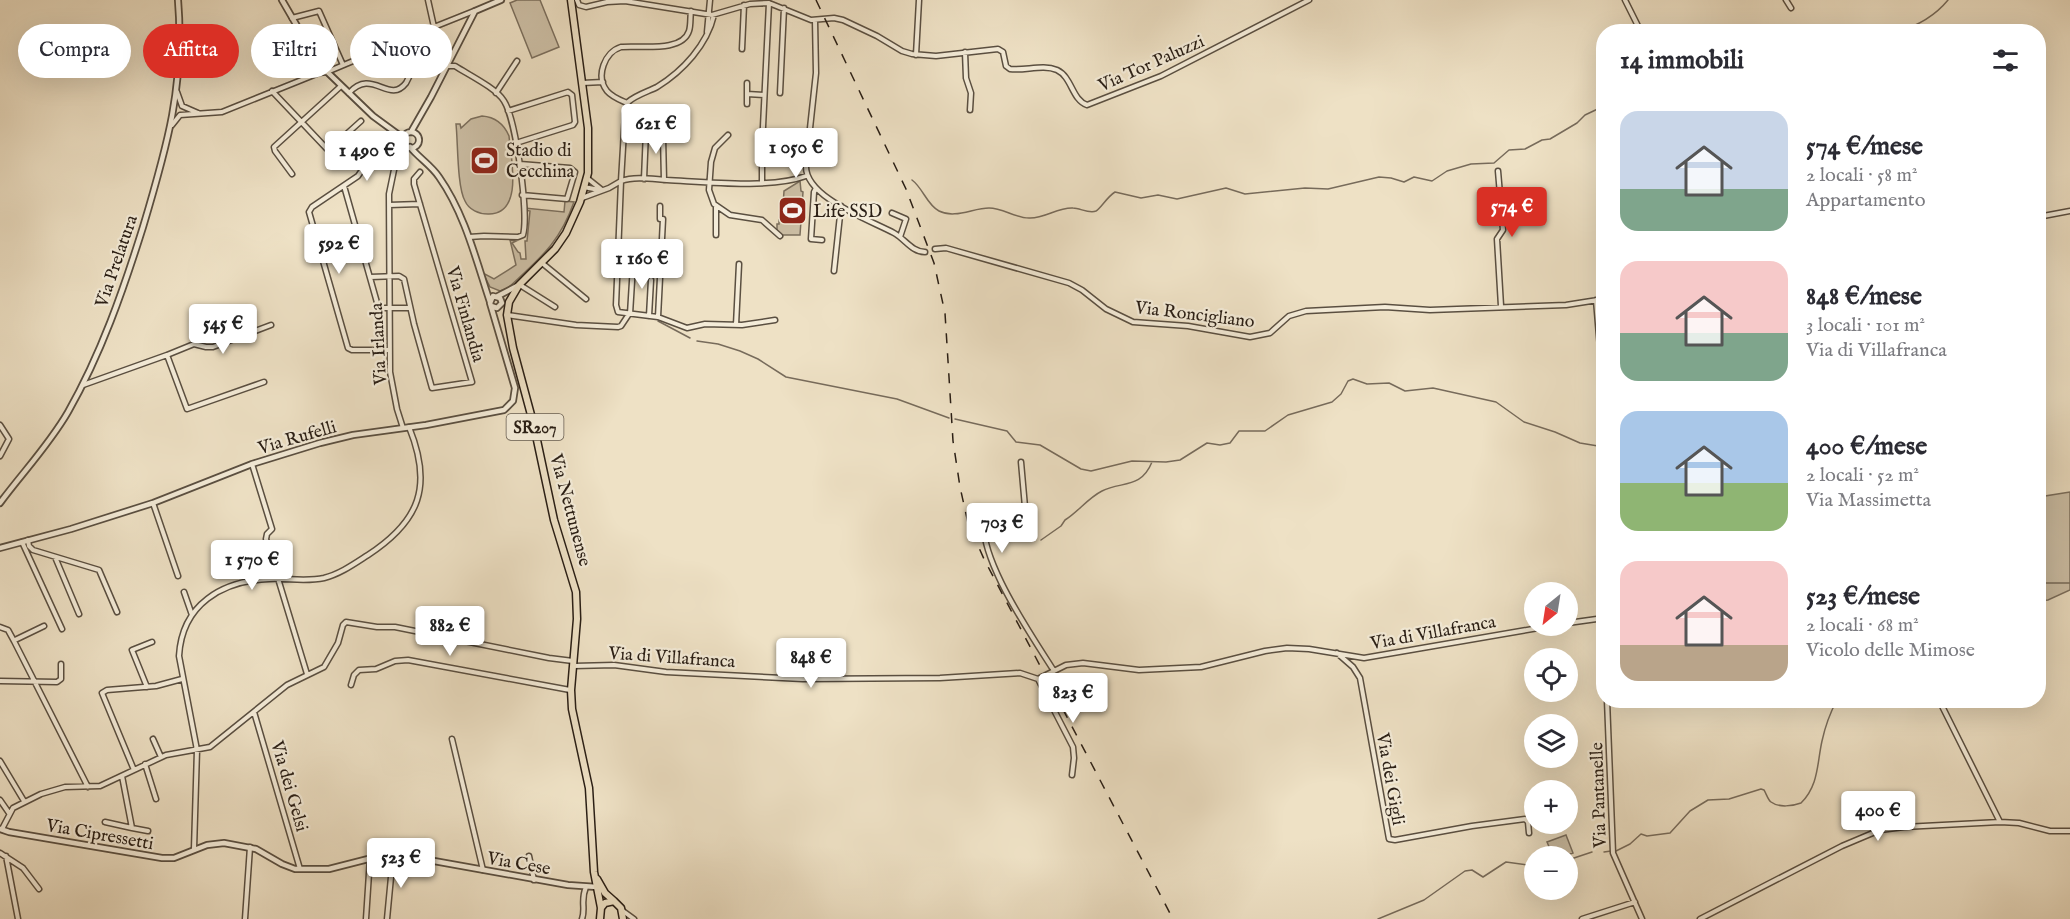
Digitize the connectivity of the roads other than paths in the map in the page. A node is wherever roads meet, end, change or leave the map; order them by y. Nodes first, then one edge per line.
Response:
1 (178, 0) edge
2 (282, 0) edge
3 (428, 0) edge
4 (499, 0) edge
5 (710, 0) edge
6 (919, 0) edge
7 (1309, 0) edge
8 (1625, 0) edge
9 (1786, 0) edge
10 (575, 1) edge
11 (769, 3) junction
12 (744, 5) junction
13 (784, 8) junction
14 (1791, 9) dead end
15 (475, 11) junction
16 (691, 11) junction
17 (708, 15) junction
18 (714, 15) junction
19 (292, 18) junction
20 (815, 20) junction
21 (296, 24) edge
22 (434, 24) edge
23 (442, 24) edge
24 (1637, 24) edge
25 (705, 37) junction
26 (742, 49) dead end
27 (965, 52) junction
28 (916, 55) junction
29 (452, 58) edge
30 (517, 61) dead end
31 (350, 62) edge
32 (343, 65) junction
33 (452, 66) edge
34 (338, 67) edge
35 (307, 78) edge
36 (333, 78) edge
37 (408, 78) edge
38 (442, 78) edge
39 (603, 82) junction
40 (582, 83) junction
41 (747, 83) dead end
42 (341, 86) junction
43 (272, 91) junction
44 (177, 92) junction
45 (349, 93) junction
46 (496, 93) junction
47 (780, 93) dead end
48 (747, 94) junction
49 (764, 95) junction
50 (627, 104) junction
51 (747, 104) dead end
52 (970, 110) dead end
53 (508, 111) junction
54 (202, 114) junction
55 (361, 121) dead end
56 (301, 122) junction
57 (417, 124) junction
58 (172, 125) junction
59 (662, 127) dead end
60 (646, 130) dead end
61 (417, 135) junction
62 (728, 135) dead end
63 (663, 137) junction
64 (686, 137) dead end
65 (408, 141) junction
66 (516, 143) junction
67 (376, 159) dead end
68 (520, 164) junction
69 (1498, 171) dead end
70 (420, 172) dead end
71 (292, 174) dead end
72 (806, 176) junction
73 (645, 179) junction
74 (664, 180) junction
75 (621, 181) junction
76 (709, 182) junction
77 (585, 183) junction
78 (762, 183) junction
79 (344, 186) junction
80 (613, 186) junction
81 (816, 188) junction
82 (603, 190) junction
83 (522, 195) junction
84 (621, 196) junction
85 (581, 198) junction
86 (420, 204) junction
87 (389, 205) junction
88 (660, 206) dead end
89 (716, 206) junction
90 (840, 206) junction
91 (2070, 211) edge
92 (892, 213) dead end
93 (2046, 216) edge
94 (716, 235) dead end
95 (780, 236) dead end
96 (469, 237) junction
97 (900, 237) junction
98 (822, 240) dead end
99 (935, 249) dead end
100 (925, 252) dead end
101 (541, 262) junction
102 (739, 264) dead end
103 (633, 265) dead end
104 (834, 271) dead end
105 (370, 277) junction
106 (389, 277) junction
107 (651, 280) dead end
108 (483, 281) junction
109 (519, 285) junction
110 (498, 296) junction
111 (586, 299) dead end
112 (1596, 300) edge
113 (490, 304) junction
114 (503, 305) junction
115 (1501, 306) junction
116 (389, 308) junction
117 (410, 308) junction
118 (555, 308) dead end
119 (630, 314) junction
120 (507, 315) junction
121 (495, 316) junction
122 (649, 316) junction
123 (658, 316) junction
124 (775, 320) dead end
125 (271, 325) dead end
126 (736, 325) junction
127 (389, 350) junction
128 (167, 355) junction
129 (264, 382) dead end
130 (83, 385) junction
131 (0, 425) edge
132 (406, 428) junction
133 (0, 456) edge
134 (1020, 462) dead end
135 (252, 464) junction
136 (0, 503) edge
137 (153, 503) junction
138 (25, 541) junction
139 (0, 548) edge
140 (54, 556) junction
141 (178, 576) dead end
142 (278, 579) junction
143 (184, 592) dead end
144 (117, 612) dead end
145 (79, 614) dead end
146 (192, 616) junction
147 (1596, 619) edge
148 (1578, 621) edge
149 (44, 626) dead end
150 (0, 627) edge
151 (62, 629) dead end
152 (1524, 630) edge
153 (14, 640) junction
154 (152, 642) dead end
155 (1336, 653) junction
156 (61, 664) dead end
157 (573, 664) junction
158 (1053, 671) junction
159 (307, 674) junction
160 (1040, 678) junction
161 (182, 679) junction
162 (0, 681) edge
163 (35, 681) junction
164 (351, 685) dead end
165 (147, 687) junction
166 (571, 690) junction
167 (1607, 708) edge
168 (1943, 708) edge
169 (254, 712) junction
170 (153, 739) dead end
171 (452, 740) dead end
172 (197, 750) junction
173 (161, 757) junction
174 (0, 761) edge
175 (145, 764) junction
176 (134, 770) junction
177 (80, 771) junction
178 (1072, 775) dead end
179 (122, 776) junction
180 (81, 786) junction
181 (89, 787) junction
182 (156, 799) dead end
183 (0, 800) edge
184 (24, 801) junction
185 (9, 813) junction
186 (1524, 819) edge
187 (105, 822) dead end
188 (2001, 822) junction
189 (132, 828) junction
190 (1, 829) edge
191 (148, 831) dead end
192 (2070, 831) edge
193 (250, 847) junction
194 (194, 849) junction
195 (0, 853) edge
196 (6, 856) junction
197 (393, 856) junction
198 (530, 856) dead end
199 (370, 858) junction
200 (300, 869) junction
201 (483, 871) junction
202 (595, 876) junction
203 (534, 880) junction
204 (586, 887) junction
205 (597, 887) junction
206 (39, 889) dead end
207 (614, 901) junction
208 (1635, 902) junction
209 (601, 908) junction
210 (622, 910) junction
211 (18, 919) edge
212 (245, 919) edge
213 (366, 919) edge
214 (387, 919) edge
215 (582, 919) edge
216 (600, 919) edge
217 (623, 919) edge
218 (635, 919) edge
219 (1582, 919) edge
220 (1642, 919) edge
221 (1700, 919) edge

1 - 44 street, Via Prelatura
2 - 19 street
3 - 22 street
4 - 15 street
5 - 17 street
6 - 28 street
7 - 27 street, Via Tor Paluzzi
8 - 24 street
9 - 14 street
10 - 16 street, Via Tor Paluzzi
10 - 40 main road, Via Nettunense / SR207
11 - 12 street, Via Tor Paluzzi
11 - 13 street, Via Tor Paluzzi
11 - 49 street
12 - 18 street, Via Tor Paluzzi
12 - 26 street
13 - 20 street, Via Tor Paluzzi
13 - 47 street
15 - 23 street
15 - 29 street
16 - 17 street, Via Tor Paluzzi
16 - 39 street
17 - 18 street, Via Tor Paluzzi
17 - 25 street
18 - 25 street
19 - 21 street
19 - 32 street
20 - 28 street, Via Tor Paluzzi
20 - 72 street
25 - 50 street
27 - 28 street, Via Tor Paluzzi
27 - 52 street
30 - 46 street
31 - 32 street
32 - 34 street
33 - 46 street
35 - 43 street
36 - 42 street
37 - 45 street
38 - 57 street
39 - 40 street
39 - 50 street
40 - 77 main road, Via Nettunense / SR207
41 - 48 street
42 - 45 street
42 - 56 street
43 - 54 street
43 - 56 street
44 - 54 street
44 - 58 street, Via Prelatura
45 - 65 street
46 - 53 street
48 - 49 street
48 - 51 street
49 - 78 street
50 - 75 street
53 - 66 street
53 - 66 street
54 - 58 street
55 - 56 street
56 - 71 street
57 - 61 street
57 - 65 street
58 - 130 street, Via Prelatura
59 - 63 street
60 - 73 street
61 - 65 street
61 - 65 street
62 - 76 street
63 - 64 street
63 - 74 street
65 - 87 street, Via Irlanda
65 - 96 street
66 - 68 street
67 - 79 street
68 - 83 street
68 - 83 street
69 - 115 street
70 - 86 street, Via Finlandia
72 - 78 street
72 - 81 street
73 - 74 street
73 - 75 street
74 - 76 street
75 - 80 street
75 - 84 street
76 - 78 street
76 - 89 street
77 - 82 street
77 - 82 street
77 - 85 main road, Via Nettunense / SR207
79 - 105 street
79 - 127 street
80 - 82 street
80 - 84 street
81 - 90 street
81 - 98 street
82 - 85 street
83 - 96 street
84 - 119 street
85 - 101 main road, Via Nettunense / SR207
86 - 87 street
86 - 117 street, Via Finlandia
87 - 106 street, Via Irlanda
88 - 123 street
89 - 94 street
89 - 95 street
90 - 97 street
90 - 104 street
91 - 93 street
92 - 97 street
96 - 108 street
97 - 100 street
99 - 115 street, Via Roncigliano
101 - 109 main road, Via Nettunense / SR207
101 - 111 street
102 - 126 street
103 - 119 street
105 - 106 street
105 - 116 street
106 - 116 street, Via Irlanda
106 - 117 street, Via Finlandia
107 - 122 street
108 - 110 street
108 - 113 street
109 - 110 street
109 - 114 main road, Via Nettunense / SR207
109 - 118 street
110 - 113 street
110 - 114 street
112 - 115 street, Via Roncigliano
113 - 114 street
113 - 121 street
114 - 120 main road, Via Nettunense / SR207
114 - 121 street
116 - 117 street
116 - 127 street, Via Irlanda
119 - 120 street
119 - 122 street
120 - 157 main road, Via Nettunense / SR207
121 - 132 street, Via Rufelli
122 - 123 street
123 - 126 street
124 - 126 street
125 - 128 street
127 - 132 street, Via Irlanda
128 - 129 street
128 - 130 street
130 - 136 street, Via Prelatura
131 - 133 street
132 - 135 street, Via Rufelli
132 - 142 street, Via Irlanda
134 - 158 street
135 - 137 street, Via Rufelli
135 - 142 street
137 - 138 street, Via Rufelli
137 - 141 street
138 - 139 street, Via Rufelli
138 - 140 street
138 - 151 street
140 - 144 street
140 - 145 street
142 - 146 street, Via Irlanda
142 - 159 street
143 - 146 street
146 - 161 street
147 - 148 street
149 - 153 street
150 - 153 street
152 - 155 street, Via di Villafranca
153 - 163 street
154 - 165 street
155 - 158 street, Via di Villafranca
155 - 186 street, Via dei Gigli
156 - 163 street
157 - 159 street, Via di Villafranca
157 - 160 street, Via di Villafranca
157 - 166 main road, Via Nettunense / SR207
158 - 160 street, Via di Villafranca, bridge
159 - 169 street
160 - 178 street
161 - 165 street
161 - 172 street
162 - 163 street
163 - 177 street
164 - 166 street
165 - 176 street
166 - 202 main road, Via Nettunense / SR207
167 - 208 street, Via Pantanelle
168 - 188 street
169 - 172 street
169 - 200 street, Via dei Gelsi
170 - 173 street
171 - 201 street
172 - 173 street
172 - 194 street
173 - 175 street
174 - 184 street
175 - 176 street
175 - 182 street
176 - 179 street
177 - 180 street
177 - 181 street
179 - 181 street
179 - 189 street
180 - 181 street
180 - 184 street
183 - 185 street
184 - 185 street
185 - 190 street
187 - 189 street
188 - 192 street
188 - 221 street
189 - 191 street
190 - 194 street, Via Cipressetti
193 - 194 street, Via Cese
193 - 200 street, Via Cese
193 - 212 street
195 - 196 street
196 - 206 street
196 - 211 street
197 - 199 street, Via Cese
197 - 201 street, Via Cese
197 - 214 street
198 - 203 street
199 - 200 street, Via Cese
199 - 213 street
201 - 203 street, Via Cese
202 - 205 main road, Via Nettunense / SR207
202 - 207 main road
203 - 204 street, Via Cese
204 - 205 street, Via Cese
204 - 215 street
205 - 209 main road, Via Nettunense / SR207
207 - 209 main road
207 - 210 main road
208 - 219 street
208 - 220 street, Via Pantanelle
209 - 216 main road, Via Nettunense / SR207
210 - 217 main road
210 - 218 street

